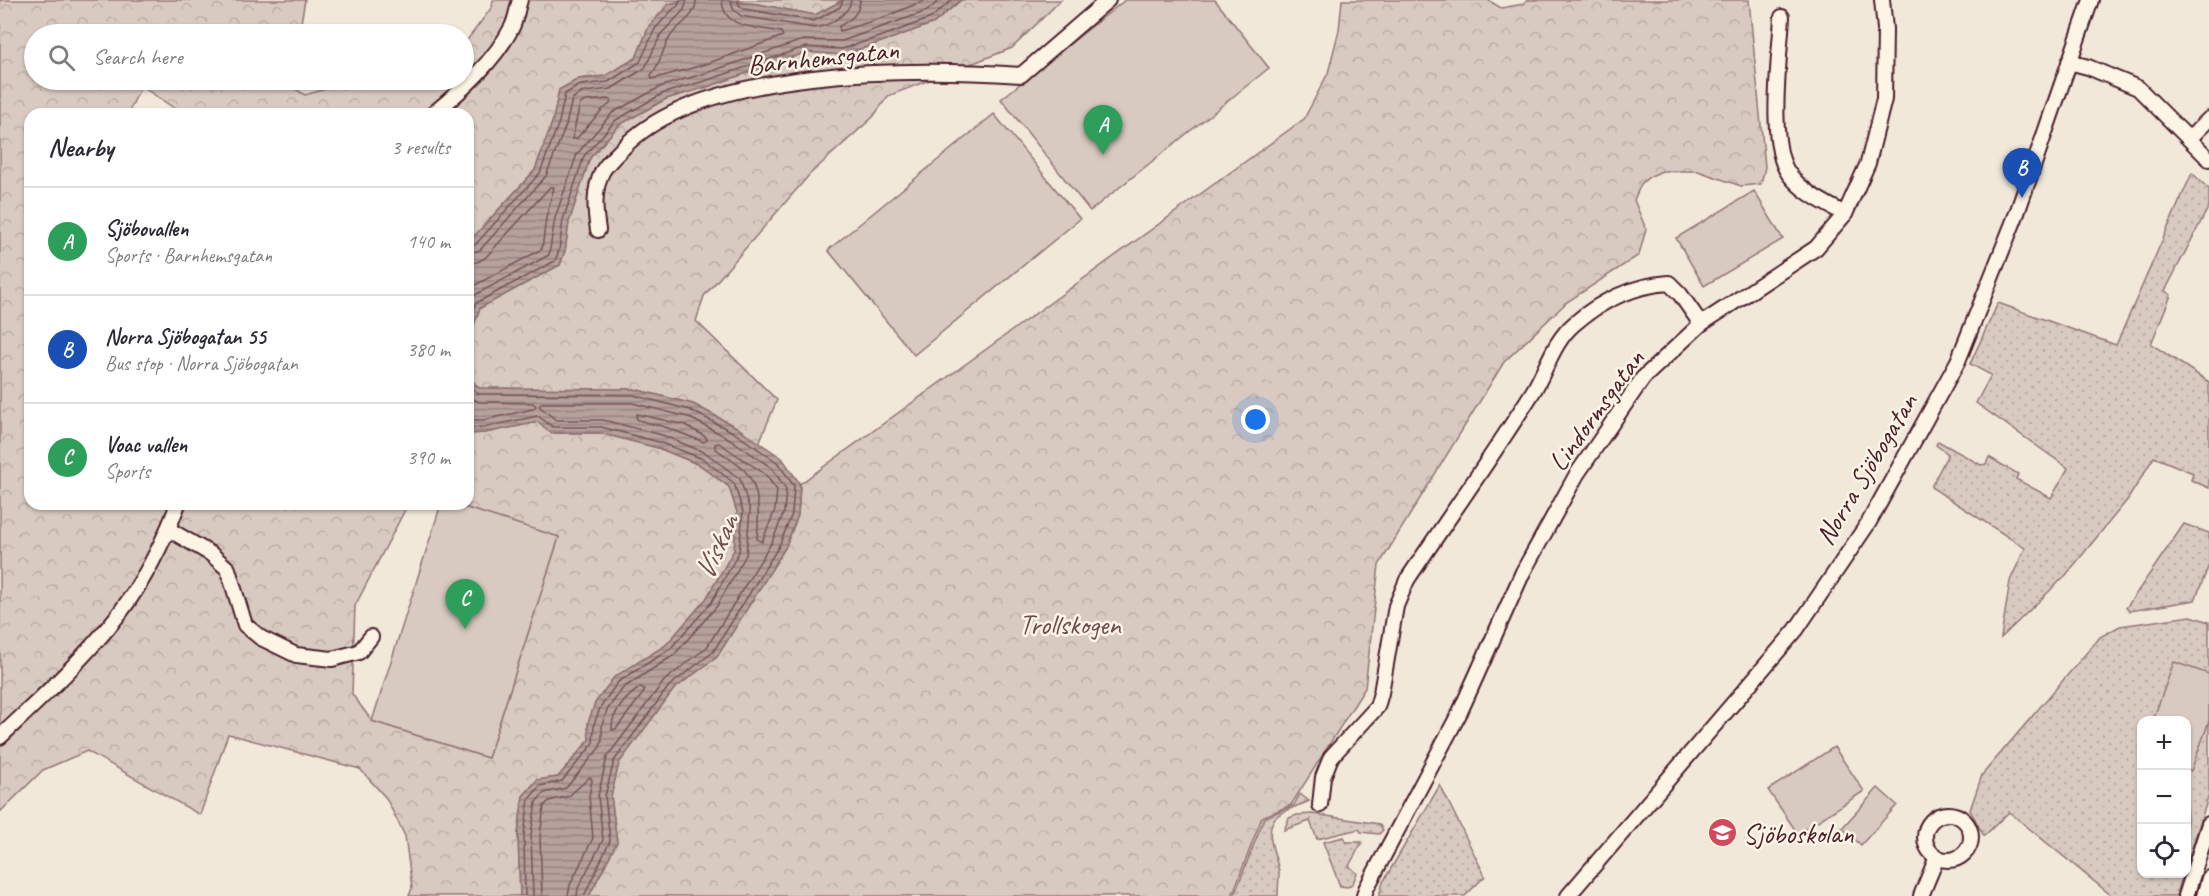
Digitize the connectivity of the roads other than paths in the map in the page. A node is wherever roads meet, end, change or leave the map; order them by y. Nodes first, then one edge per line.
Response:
1 (520, 0) edge
2 (1108, 0) edge
3 (1882, 0) edge
4 (2091, 0) edge
5 (1782, 17) dead end
6 (2069, 62) junction
7 (474, 77) edge
8 (462, 90) edge
9 (440, 108) edge
10 (2209, 119) edge
11 (2189, 139) junction
12 (2209, 159) edge
13 (1845, 214) junction
14 (598, 230) dead end
15 (1701, 324) junction
16 (176, 510) edge
17 (168, 529) junction
18 (371, 637) dead end
19 (0, 737) edge
20 (1320, 805) dead end
21 (2209, 824) edge
22 (1937, 857) dead end
23 (2209, 878) edge
24 (1364, 896) edge
25 (1568, 896) edge
26 (1921, 896) edge
27 (2186, 896) edge
28 (2204, 896) edge

1 - 7 street
2 - 14 street, Barnhemsgatan
3 - 13 street, Lindormsgatan
4 - 6 street, Norra Sjöbogatan
5 - 13 street
6 - 11 street
6 - 25 street, Norra Sjöbogatan
8 - 9 street
10 - 11 street
11 - 12 street
13 - 15 street, Lindormsgatan
15 - 20 street
15 - 24 street, Lindormsgatan
16 - 17 street
17 - 18 street
17 - 19 street
21 - 27 street
22 - 26 street
23 - 28 street

